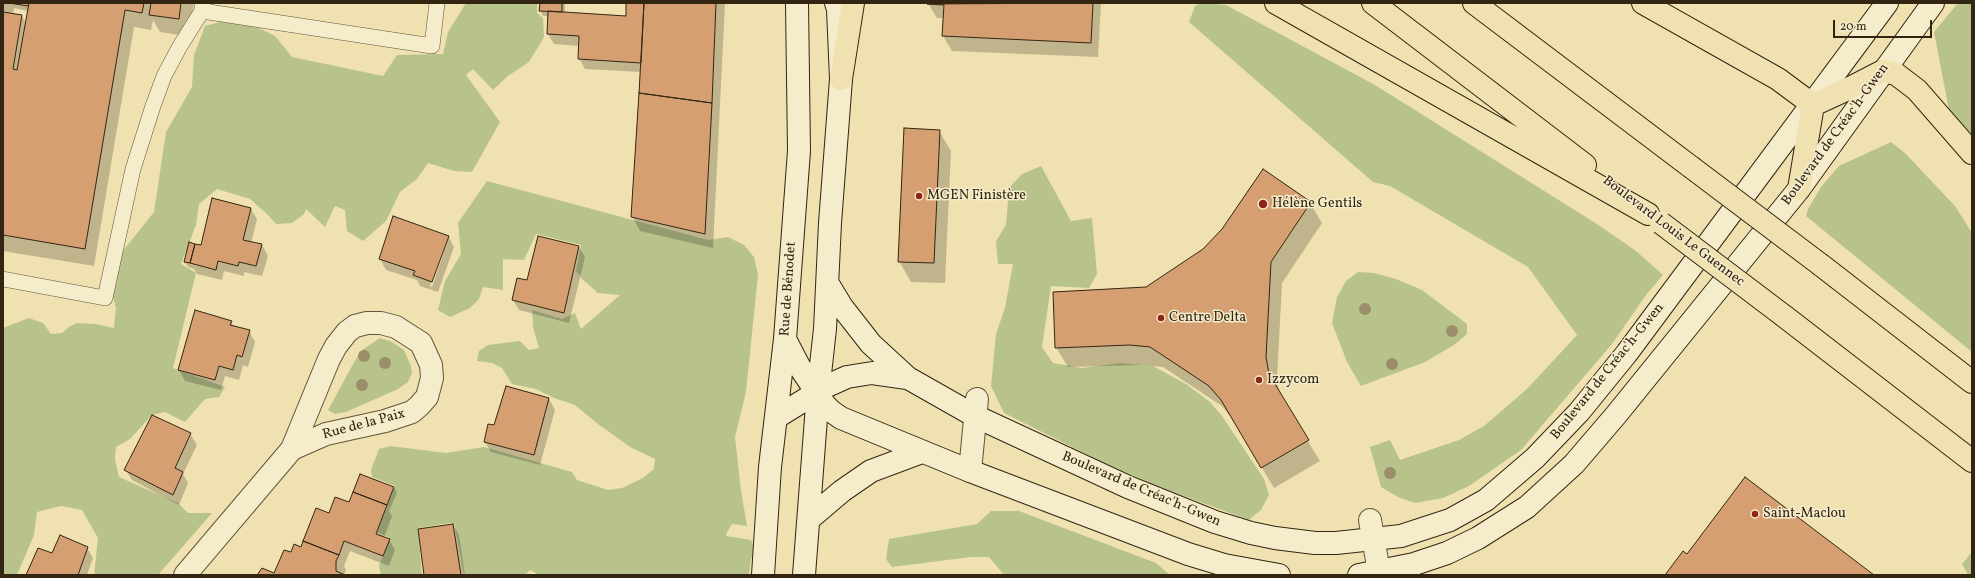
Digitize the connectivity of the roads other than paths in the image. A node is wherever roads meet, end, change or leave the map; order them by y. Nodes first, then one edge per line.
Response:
1 (437, 3) edge
2 (797, 3) edge
3 (836, 3) edge
4 (853, 3) edge
5 (1276, 3) edge
6 (1373, 3) edge
7 (1474, 3) edge
8 (1643, 3) edge
9 (1887, 3) edge
10 (1933, 3) edge
11 (203, 7) edge
12 (1883, 71) junction
13 (841, 79) junction
14 (1812, 105) junction
15 (1972, 153) edge
16 (1798, 189) junction
17 (1655, 218) junction
18 (3, 279) edge
19 (828, 284) junction
20 (785, 338) junction
21 (908, 378) junction
22 (1972, 382) edge
23 (818, 392) junction
24 (976, 407) junction
25 (777, 417) junction
26 (292, 449) junction
27 (922, 452) junction
28 (1972, 461) edge
29 (970, 471) junction
30 (809, 519) junction
31 (1372, 530) junction
32 (1369, 574) edge
33 (185, 575) edge
34 (763, 575) edge
35 (804, 575) edge
36 (1279, 575) edge

1 - 11 lane
2 - 20 street, Rue de Bénodet
3 - 13 street
4 - 13 main road
5 - 17 main road
6 - 17 main road, Boulevard Louis Le Guennec
7 - 22 main road, bridge
8 - 14 main road
9 - 14 street, Boulevard de Créac'h-Gwen
10 - 12 street, Boulevard de Créac'h-Gwen
11 - 18 lane
12 - 14 main road
12 - 15 main road
12 - 16 street, Boulevard de Créac'h-Gwen
13 - 19 street
14 - 16 main road
14 - 31 street, Boulevard de Créac'h-Gwen
16 - 32 street, Boulevard de Créac'h-Gwen
17 - 28 main road, Boulevard Louis Le Guennec, bridge
19 - 21 street, Boulevard de Créac'h-Gwen
19 - 23 street
20 - 23 street
20 - 25 street, Rue de Bénodet
21 - 23 street, Boulevard de Créac'h-Gwen
21 - 24 street, Boulevard de Créac'h-Gwen
23 - 25 street, Boulevard de Créac'h-Gwen
23 - 27 street
23 - 30 street
24 - 29 street
24 - 31 street, Boulevard de Créac'h-Gwen
25 - 34 street, Rue de Bénodet
26 - 26 street, Rue de la Paix
26 - 33 street, Rue de la Paix
27 - 29 street
27 - 30 street
29 - 36 street
30 - 35 street
31 - 32 street

